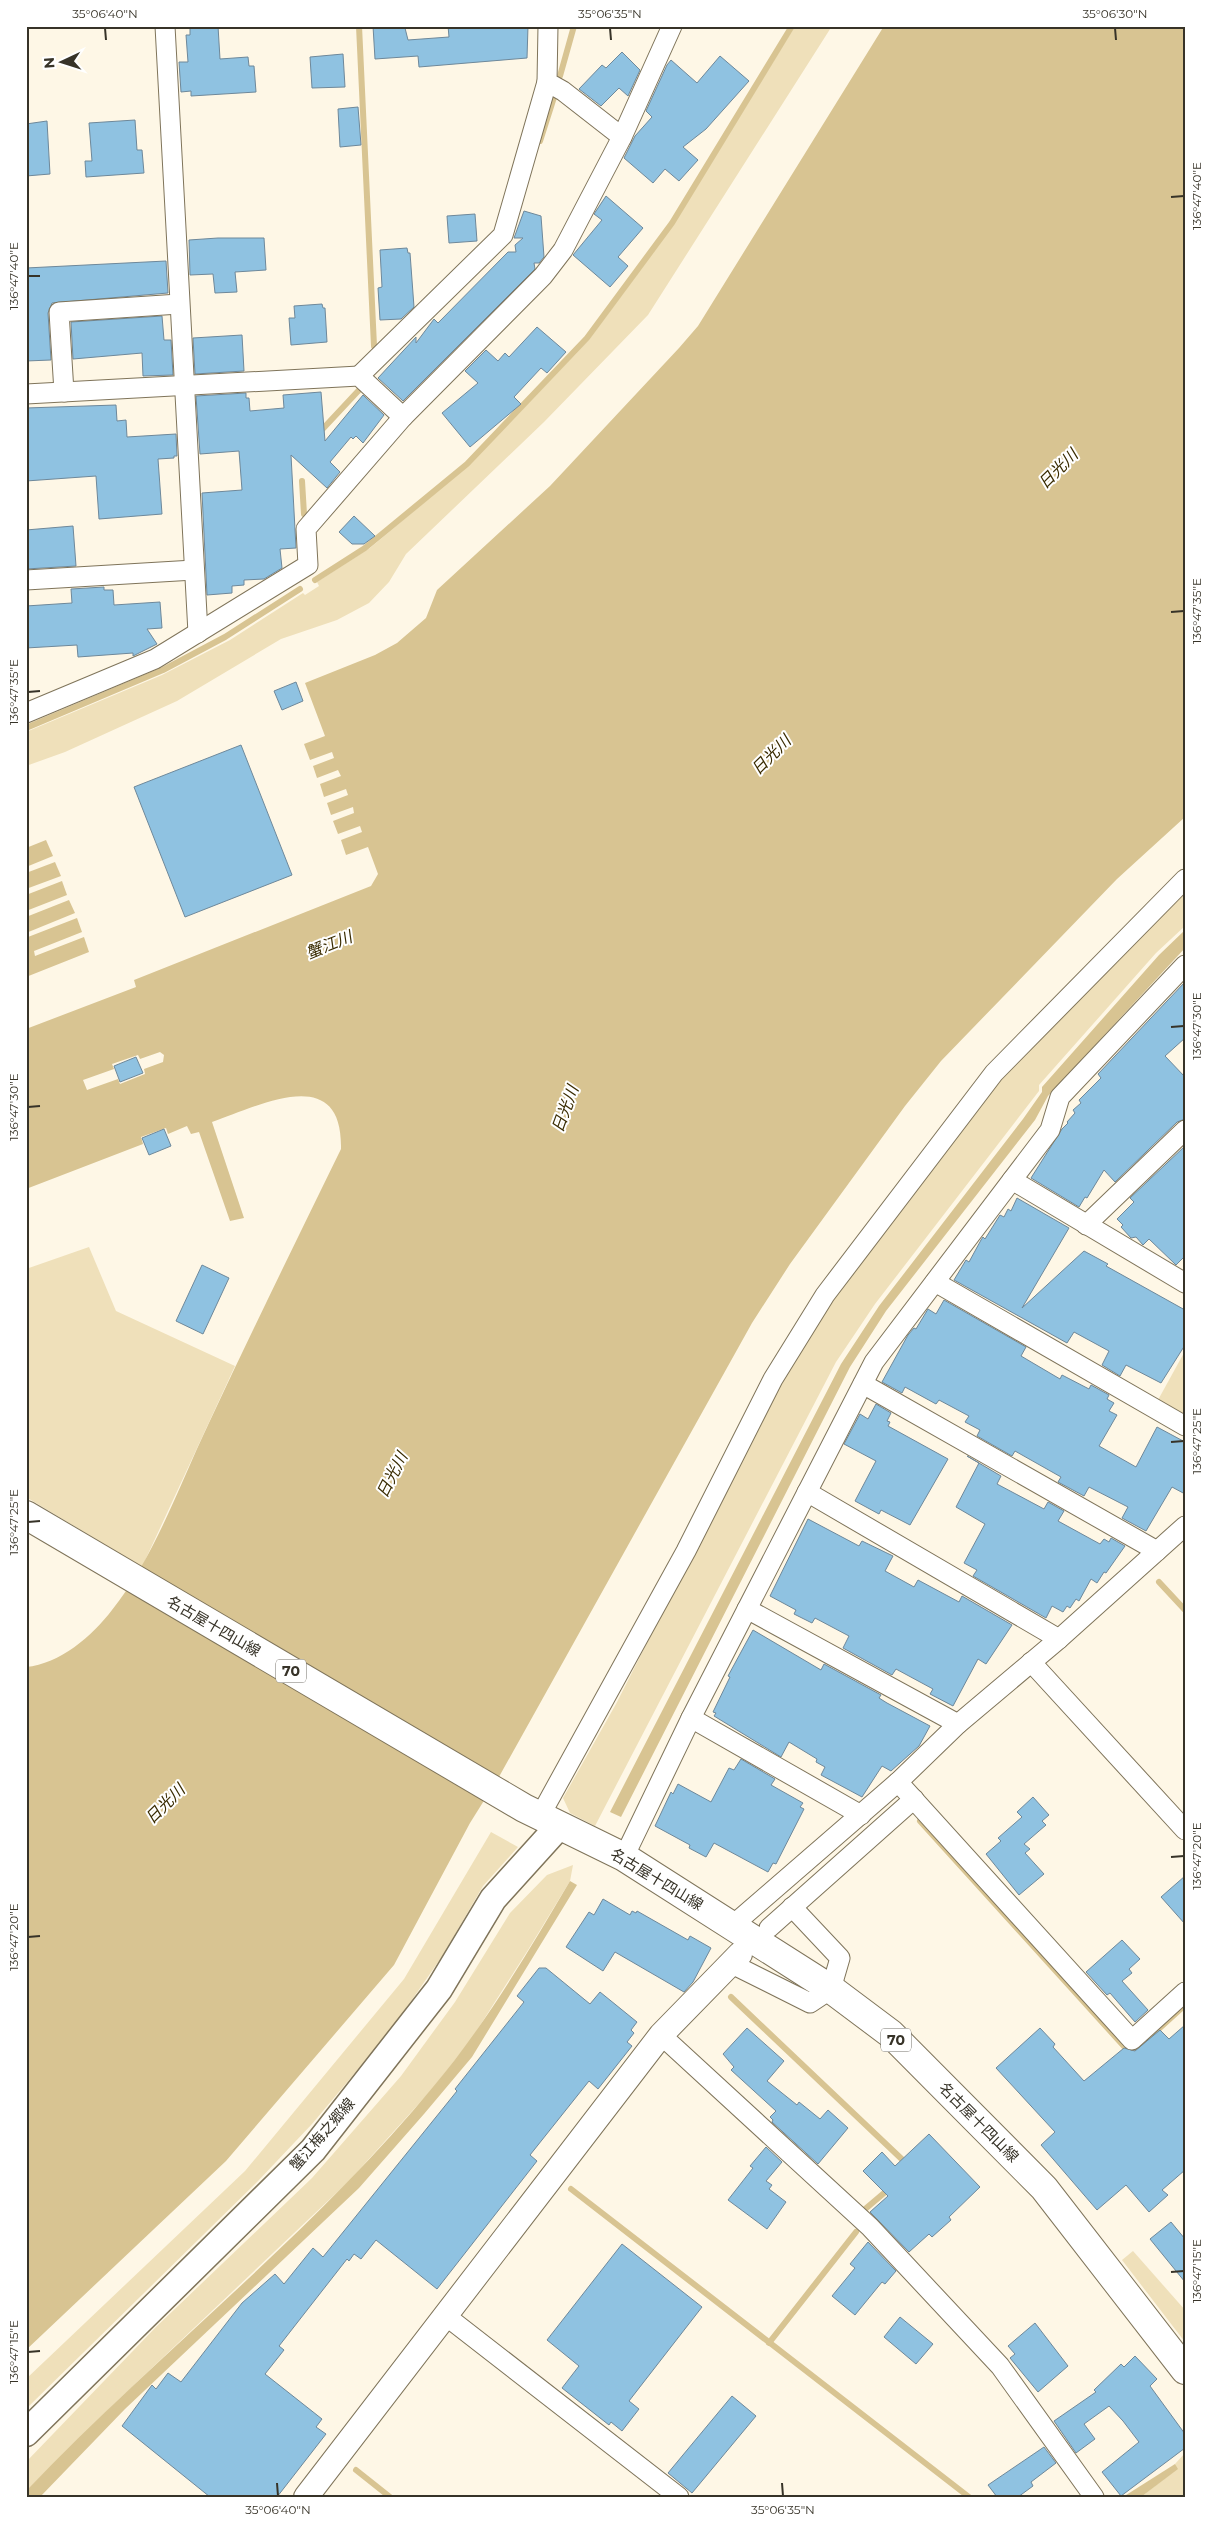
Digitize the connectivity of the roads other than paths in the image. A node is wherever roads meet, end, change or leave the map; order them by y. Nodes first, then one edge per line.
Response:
1 (165, 26) edge
2 (548, 26) edge
3 (672, 26) edge
4 (547, 82) junction
5 (622, 137) junction
6 (179, 304) junction
7 (360, 376) junction
8 (183, 386) junction
9 (64, 392) junction
10 (26, 394) edge
11 (403, 417) junction
12 (194, 570) junction
13 (26, 580) edge
14 (198, 633) junction
15 (26, 713) edge
16 (1185, 879) edge
17 (1185, 965) edge
18 (1185, 1130) edge
19 (1012, 1180) junction
20 (1086, 1225) junction
21 (935, 1282) junction
22 (1185, 1283) edge
23 (863, 1384) junction
24 (1185, 1426) edge
25 (807, 1492) junction
26 (26, 1515) edge
27 (1185, 1526) edge
28 (1157, 1551) junction
29 (747, 1609) junction
30 (1059, 1639) junction
31 (1031, 1662) junction
32 (691, 1718) junction
33 (958, 1724) junction
34 (898, 1782) junction
35 (914, 1799) junction
36 (860, 1815) junction
37 (541, 1816) junction
38 (1185, 1830) edge
39 (624, 1858) junction
40 (792, 1907) junction
41 (733, 1926) junction
42 (770, 1928) dead end
43 (735, 1959) joint
44 (831, 1989) junction
45 (1185, 1992) edge
46 (661, 2035) junction
47 (446, 2316) junction
48 (1185, 2370) edge
49 (26, 2433) edge
50 (306, 2497) edge
51 (679, 2497) edge
52 (1094, 2497) edge

1 - 6 street
2 - 4 street
3 - 5 street
4 - 5 street
4 - 7 street
5 - 11 street
6 - 8 street
6 - 9 street
7 - 8 street
7 - 11 street
8 - 9 street
8 - 12 street
9 - 10 street
11 - 14 street
12 - 13 street
12 - 14 street
14 - 15 street
16 - 37 street
17 - 19 street
18 - 20 street
19 - 20 street
19 - 21 street
20 - 22 street
21 - 23 street
21 - 24 street
23 - 25 street
23 - 28 street
25 - 29 street
25 - 30 street
26 - 37 main road, 名古屋十四山線 / 70
27 - 28 street
28 - 30 street
29 - 32 street
29 - 33 street
30 - 31 street
31 - 33 street
31 - 38 street
32 - 36 street
32 - 39 street
33 - 34 street
34 - 35 street
34 - 36 street
35 - 40 street
35 - 45 street
36 - 41 street
37 - 39 main road, 名古屋十四山線 / 70
37 - 49 main road, 蟹江梅之郷線
39 - 41 main road, 名古屋十四山線 / 70
40 - 42 street
40 - 44 street
41 - 44 main road, 名古屋十四山線 / 70
43 - 44 street
43 - 46 street
44 - 48 main road, 名古屋十四山線 / 70
46 - 47 street
46 - 52 street
47 - 50 street
47 - 51 street

